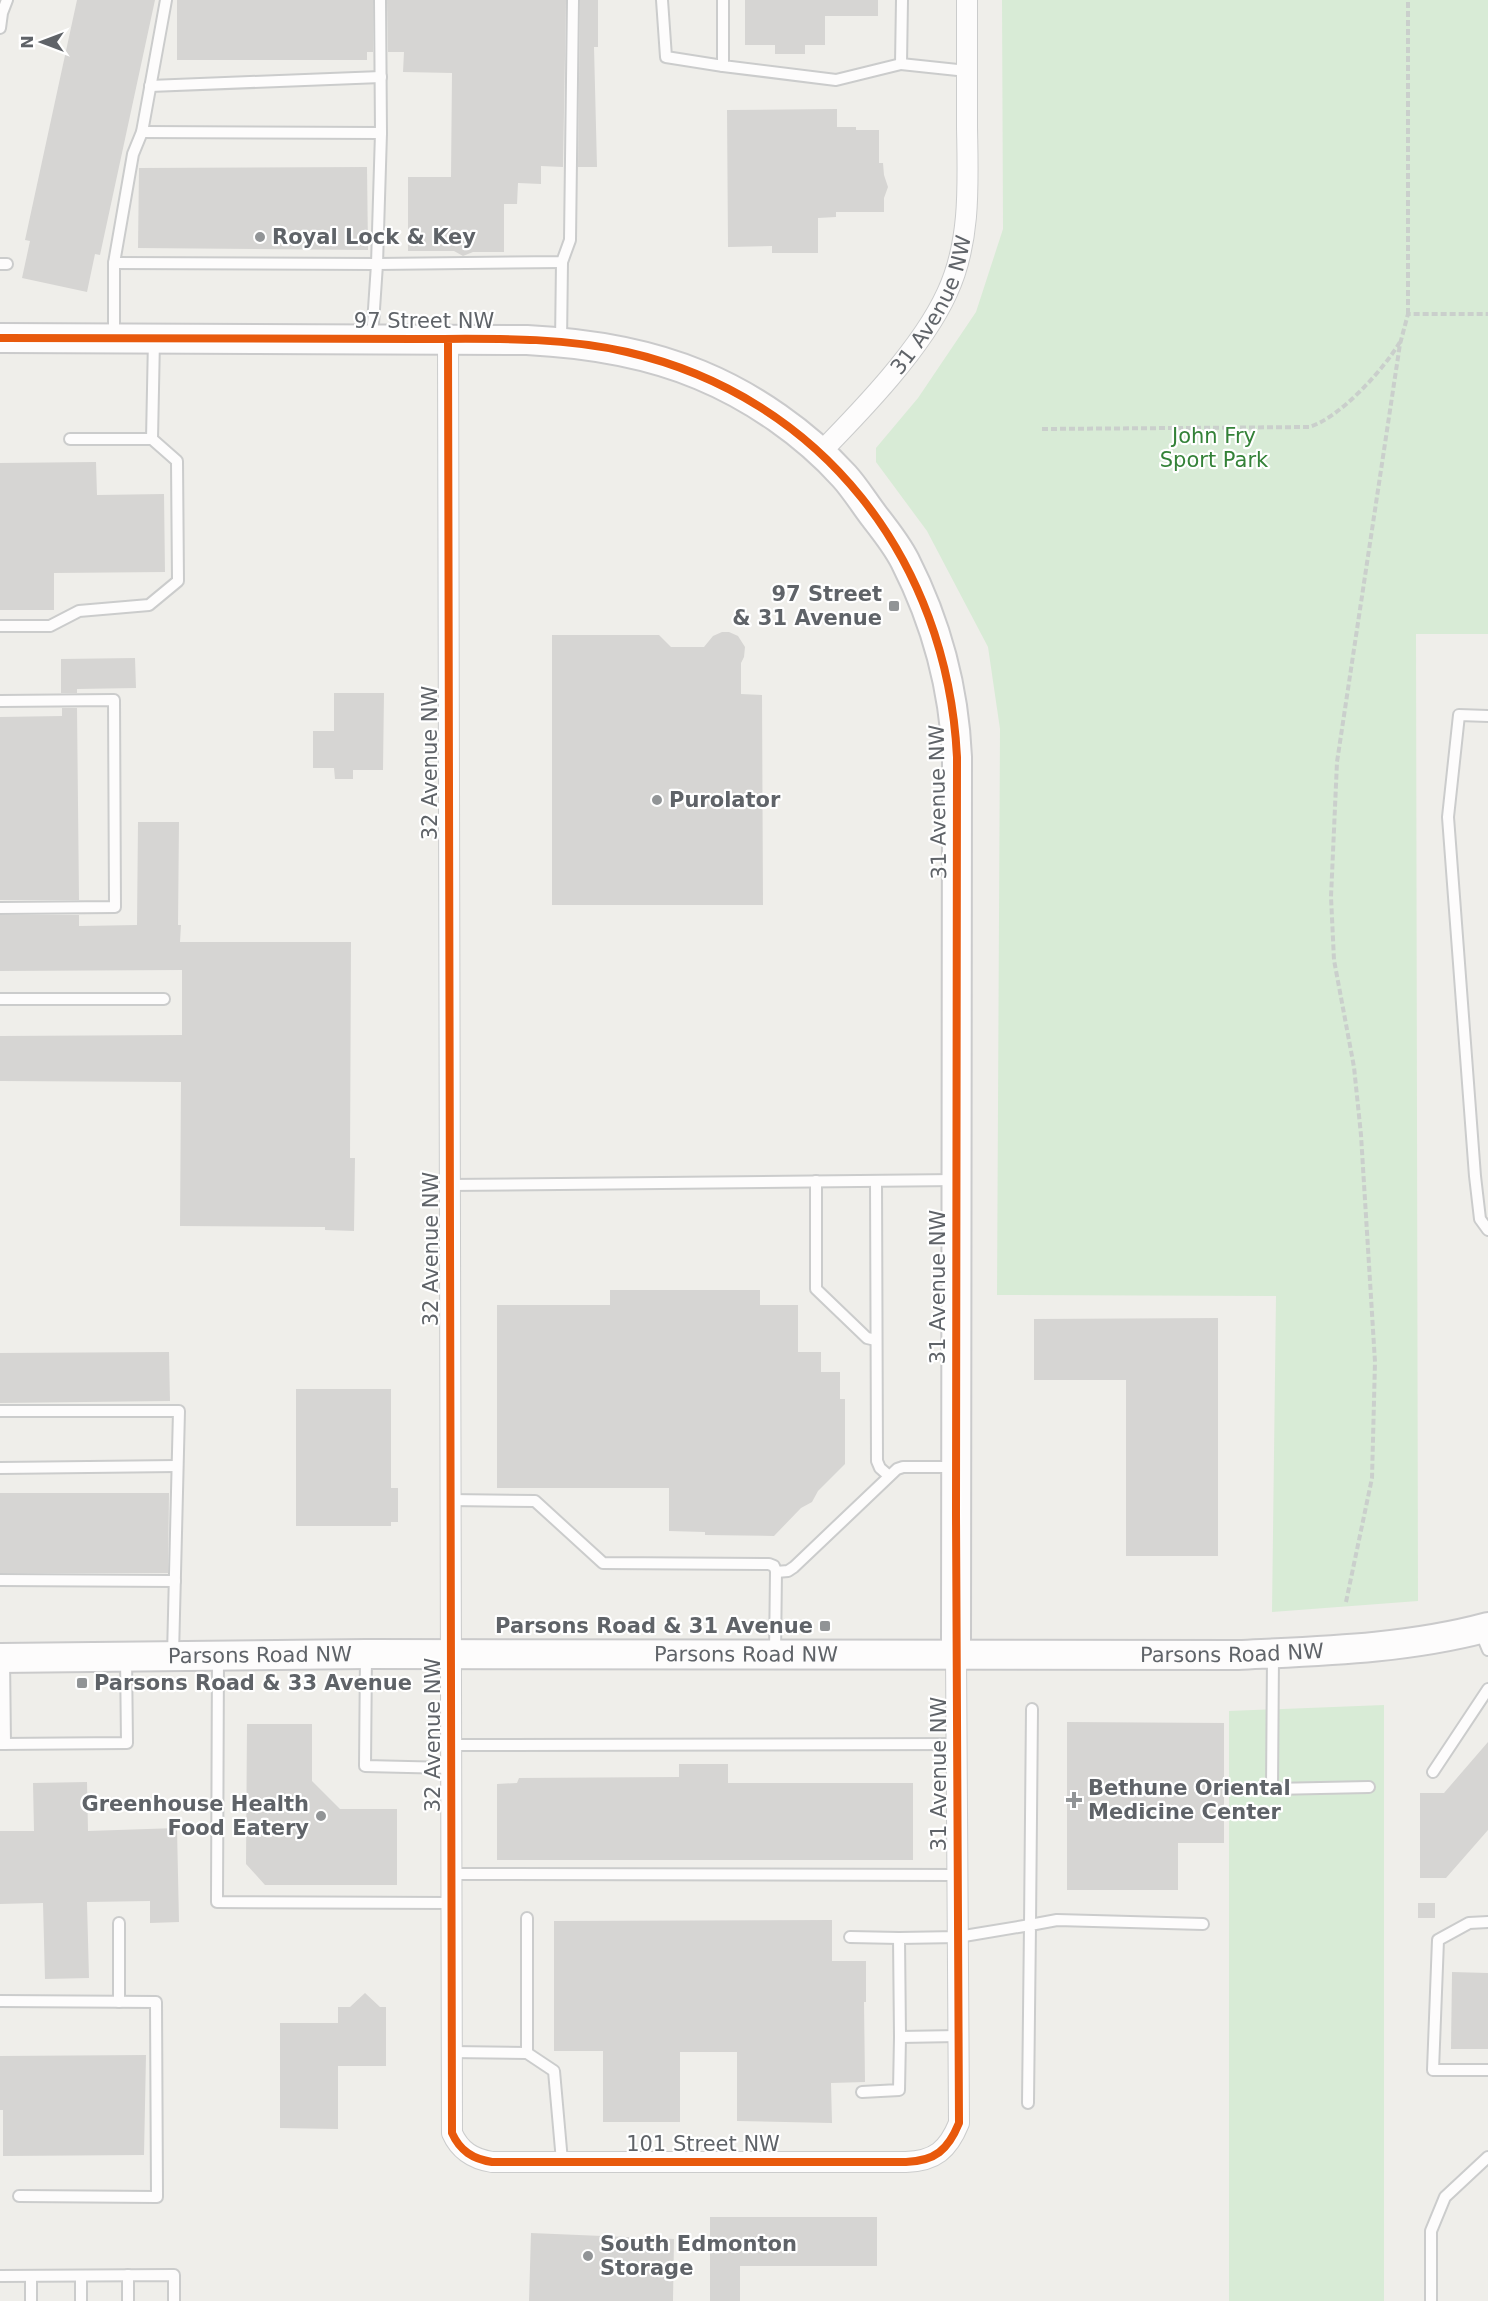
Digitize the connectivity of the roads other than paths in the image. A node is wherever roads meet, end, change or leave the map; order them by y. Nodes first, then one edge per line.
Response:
1 (7, 0) edge
2 (166, 0) edge
3 (380, 0) edge
4 (573, 0) edge
5 (662, 0) edge
6 (723, 0) edge
7 (902, 0) edge
8 (967, 0) edge
9 (0, 28) edge
10 (901, 64) junction
11 (723, 66) junction
12 (967, 71) junction
13 (381, 77) junction
14 (150, 86) junction
15 (142, 132) junction
16 (381, 133) junction
17 (562, 262) junction
18 (114, 263) junction
19 (377, 264) junction
20 (0, 338) edge
21 (114, 338) junction
22 (154, 338) junction
23 (372, 339) junction
24 (448, 339) junction
25 (561, 342) junction
26 (70, 439) dead end
27 (152, 439) junction
28 (820, 453) junction
29 (0, 626) edge
30 (0, 701) edge
31 (1488, 716) edge
32 (0, 908) edge
33 (0, 999) edge
34 (164, 999) dead end
35 (957, 1180) junction
36 (816, 1181) junction
37 (876, 1181) junction
38 (449, 1185) junction
39 (1488, 1230) edge
40 (876, 1340) junction
41 (0, 1411) edge
42 (177, 1466) junction
43 (956, 1467) junction
44 (0, 1468) edge
45 (888, 1475) junction
46 (450, 1500) junction
47 (776, 1572) junction
48 (0, 1580) edge
49 (175, 1581) junction
50 (1485, 1635) edge
51 (1273, 1653) junction
52 (366, 1654) junction
53 (775, 1654) junction
54 (956, 1654) junction
55 (450, 1655) junction
56 (126, 1656) junction
57 (173, 1656) junction
58 (218, 1656) junction
59 (2, 1658) edge
60 (1488, 1689) edge
61 (1032, 1709) dead end
62 (2, 1744) edge
63 (957, 1744) junction
64 (451, 1745) junction
65 (451, 1768) junction
66 (1432, 1772) dead end
67 (1370, 1787) dead end
68 (451, 1874) junction
69 (957, 1875) junction
70 (452, 1903) junction
71 (527, 1918) dead end
72 (1488, 1922) edge
73 (119, 1923) dead end
74 (1203, 1924) dead end
75 (1030, 1925) junction
76 (850, 1937) dead end
77 (958, 1937) junction
78 (899, 1938) junction
79 (0, 2001) edge
80 (119, 2002) junction
81 (958, 2036) junction
82 (900, 2037) junction
83 (452, 2052) junction
84 (527, 2053) junction
85 (1488, 2070) edge
86 (862, 2092) dead end
87 (1028, 2103) dead end
88 (467, 2154) joint
89 (939, 2154) joint
90 (1488, 2157) edge
91 (562, 2162) junction
92 (19, 2196) dead end
93 (128, 2275) junction
94 (0, 2276) edge
95 (31, 2276) junction
96 (81, 2276) junction
97 (31, 2301) edge
98 (81, 2301) edge
99 (128, 2301) edge
100 (174, 2301) edge
101 (1431, 2301) edge

1 - 9 lane
2 - 14 lane
3 - 13 lane
4 - 17 lane
5 - 11 lane
6 - 11 lane
7 - 10 lane
8 - 12 street, 31 Avenue NW
10 - 11 lane
10 - 12 lane
12 - 28 street, 31 Avenue NW
13 - 14 lane
13 - 16 lane
14 - 15 lane
15 - 16 lane
15 - 18 lane
16 - 19 lane
17 - 19 lane
17 - 25 lane
18 - 19 lane
18 - 21 lane
19 - 23 lane
20 - 21 street, 97 Street NW
21 - 22 street, 97 Street NW
22 - 23 street, 97 Street NW
22 - 27 lane
23 - 24 street, 97 Street NW
24 - 25 street, 97 Street NW
24 - 38 street, 32 Avenue NW
25 - 28 street, 97 Street NW
26 - 27 lane
27 - 29 lane
28 - 35 street, 31 Avenue NW
30 - 32 lane
31 - 39 lane
33 - 34 lane
35 - 37 lane
35 - 43 street, 31 Avenue NW
36 - 37 lane
36 - 38 lane
36 - 40 lane
37 - 40 lane
38 - 46 street, 32 Avenue NW
40 - 45 lane
41 - 42 lane
42 - 44 lane
42 - 49 lane
43 - 45 lane
43 - 54 street, 31 Avenue NW
45 - 47 lane
46 - 47 lane
46 - 55 street, 32 Avenue NW
47 - 53 lane
48 - 49 lane
49 - 57 lane
50 - 51 street, Parsons Road NW
51 - 54 street, Parsons Road NW
51 - 67 lane
52 - 55 street, Parsons Road NW
52 - 58 street, Parsons Road NW
52 - 65 lane
53 - 54 street, Parsons Road NW
53 - 55 street, Parsons Road NW
54 - 63 street, 31 Avenue NW
55 - 64 street, 32 Avenue NW
56 - 57 street, Parsons Road NW
56 - 59 street, Parsons Road NW
56 - 62 lane
57 - 58 street, Parsons Road NW
58 - 70 lane
59 - 62 lane
60 - 66 lane
61 - 75 lane
63 - 64 lane
63 - 69 street, 31 Avenue NW
64 - 65 street, 32 Avenue NW
65 - 68 street, 32 Avenue NW
68 - 69 lane
68 - 70 street, 32 Avenue NW
69 - 77 street, 31 Avenue NW
70 - 83 street, 32 Avenue NW
71 - 84 lane
72 - 85 lane
73 - 80 lane
74 - 75 lane
75 - 77 lane
75 - 87 lane
76 - 78 lane
77 - 78 lane
77 - 81 street, 31 Avenue NW
78 - 82 lane
79 - 80 lane
80 - 92 lane
81 - 82 lane
81 - 89 street, 31 Avenue NW
82 - 86 lane
83 - 84 lane
83 - 88 street, 32 Avenue NW
84 - 91 lane
88 - 91 street, 101 Street NW
89 - 91 street, 101 Street NW
90 - 101 lane
93 - 96 lane
93 - 99 lane
93 - 100 lane
94 - 95 lane
95 - 96 lane
95 - 97 lane
96 - 98 lane

